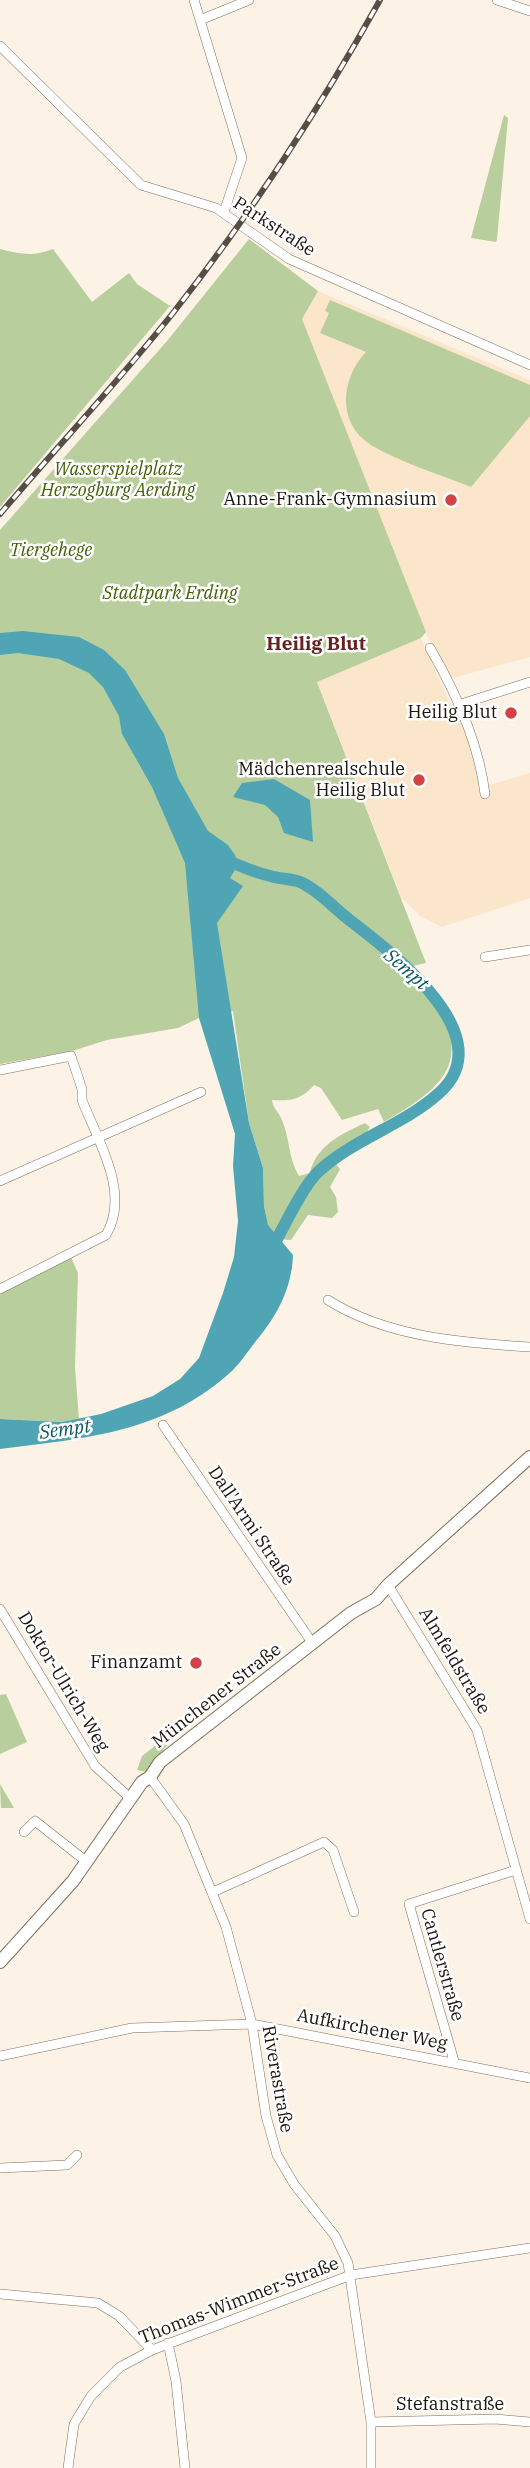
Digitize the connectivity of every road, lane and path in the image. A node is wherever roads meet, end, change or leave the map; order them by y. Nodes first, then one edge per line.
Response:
1 (194, 0) edge
2 (249, 0) edge
3 (497, 0) edge
4 (530, 11) edge
5 (200, 20) junction
6 (0, 46) edge
7 (224, 212) junction
8 (530, 365) edge
9 (430, 648) dead end
10 (530, 682) edge
11 (458, 705) junction
12 (485, 794) dead end
13 (530, 950) edge
14 (485, 957) dead end
15 (0, 1070) edge
16 (201, 1092) dead end
17 (97, 1139) junction
18 (0, 1181) edge
19 (0, 1289) edge
20 (328, 1300) dead end
21 (530, 1347) edge
22 (163, 1425) dead end
23 (530, 1457) edge
24 (388, 1585) junction
25 (0, 1609) edge
26 (313, 1644) junction
27 (150, 1777) junction
28 (130, 1798) junction
29 (23, 1832) dead end
30 (87, 1862) junction
31 (516, 1870) junction
32 (213, 1892) junction
33 (354, 1912) dead end
34 (530, 1919) edge
35 (0, 1962) edge
36 (252, 2024) junction
37 (0, 2056) edge
38 (454, 2062) junction
39 (530, 2078) edge
40 (77, 2155) dead end
41 (0, 2168) edge
42 (530, 2248) edge
43 (351, 2275) junction
44 (0, 2294) edge
45 (168, 2343) junction
46 (152, 2350) junction
47 (371, 2422) junction
48 (530, 2422) edge
49 (68, 2468) edge
50 (185, 2468) edge
51 (371, 2468) edge

1 - 5 street
2 - 5 street
3 - 4 street
5 - 7 street
6 - 7 street, Parkstraße
7 - 8 street, Parkstraße
9 - 11 street
10 - 11 street
11 - 12 street
13 - 14 street
15 - 17 street
16 - 17 street
17 - 18 street
17 - 19 street
20 - 21 street
22 - 26 street, Dall'Armi Straße
23 - 24 street, Münchener Straße
24 - 26 street, Münchener Straße
24 - 31 street, Almfeldstraße
25 - 28 street, Doktor-Ulrich-Weg
26 - 27 street, Münchener Straße
27 - 28 street, Münchener Straße
27 - 32 street, Riverastraße
28 - 30 street, Münchener Straße
29 - 30 street
30 - 35 street, Münchener Straße
31 - 34 street, Almfeldstraße
31 - 38 street, Cantlerstraße
32 - 33 street
32 - 36 street, Riverastraße
36 - 37 street, Aufkirchener Weg
36 - 38 street, Aufkirchener Weg
36 - 43 street, Riverastraße
38 - 39 street, Aufkirchener Weg
40 - 41 street
42 - 43 street, Thomas-Wimmer-Straße
43 - 45 street, Thomas-Wimmer-Straße
43 - 47 street, Riverastraße
44 - 46 street
45 - 46 street, Thomas-Wimmer-Straße
45 - 50 street
46 - 49 street, Thomas-Wimmer-Straße
47 - 48 street, Stefanstraße
47 - 51 street, Riverastraße

